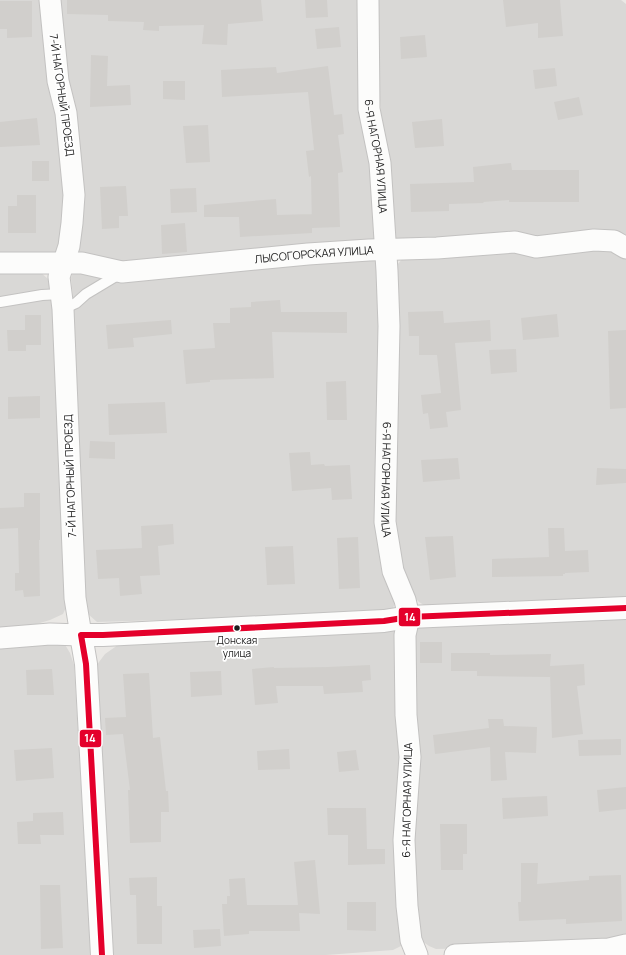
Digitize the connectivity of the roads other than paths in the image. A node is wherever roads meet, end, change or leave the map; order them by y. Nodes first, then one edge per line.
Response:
1 (50, 0) edge
2 (368, 0) edge
3 (622, 243) edge
4 (386, 250) junction
5 (0, 262) edge
6 (64, 262) junction
7 (122, 272) junction
8 (62, 301) junction
9 (0, 302) edge
10 (626, 608) edge
11 (409, 617) junction
12 (82, 635) junction
13 (0, 638) edge
14 (626, 945) edge
15 (102, 955) edge
16 (417, 955) edge
17 (455, 955) edge

1 - 6 street, 7-Й НАГОРНЫЙ ПРОЕЗД
2 - 4 street, 6-Я НАГОРНАЯ УЛИЦА
3 - 4 street, ЛЫСОГОРСКАЯ УЛИЦА
4 - 7 street, ЛЫСОГОРСКАЯ УЛИЦА
4 - 11 street, 6-Я НАГОРНАЯ УЛИЦА
5 - 6 street, ЛЫСОГОРСКАЯ УЛИЦА
6 - 7 street, ЛЫСОГОРСКАЯ УЛИЦА
6 - 8 street, 7-Й НАГОРНЫЙ ПРОЕЗД
7 - 8 lane
8 - 9 lane
8 - 12 street, 7-Й НАГОРНЫЙ ПРОЕЗД
10 - 11 street
11 - 12 street
11 - 16 street, 6-Я НАГОРНАЯ УЛИЦА
12 - 13 street
12 - 15 street, 7-Й НАГОРНЫЙ ПРОЕЗД
14 - 17 street

